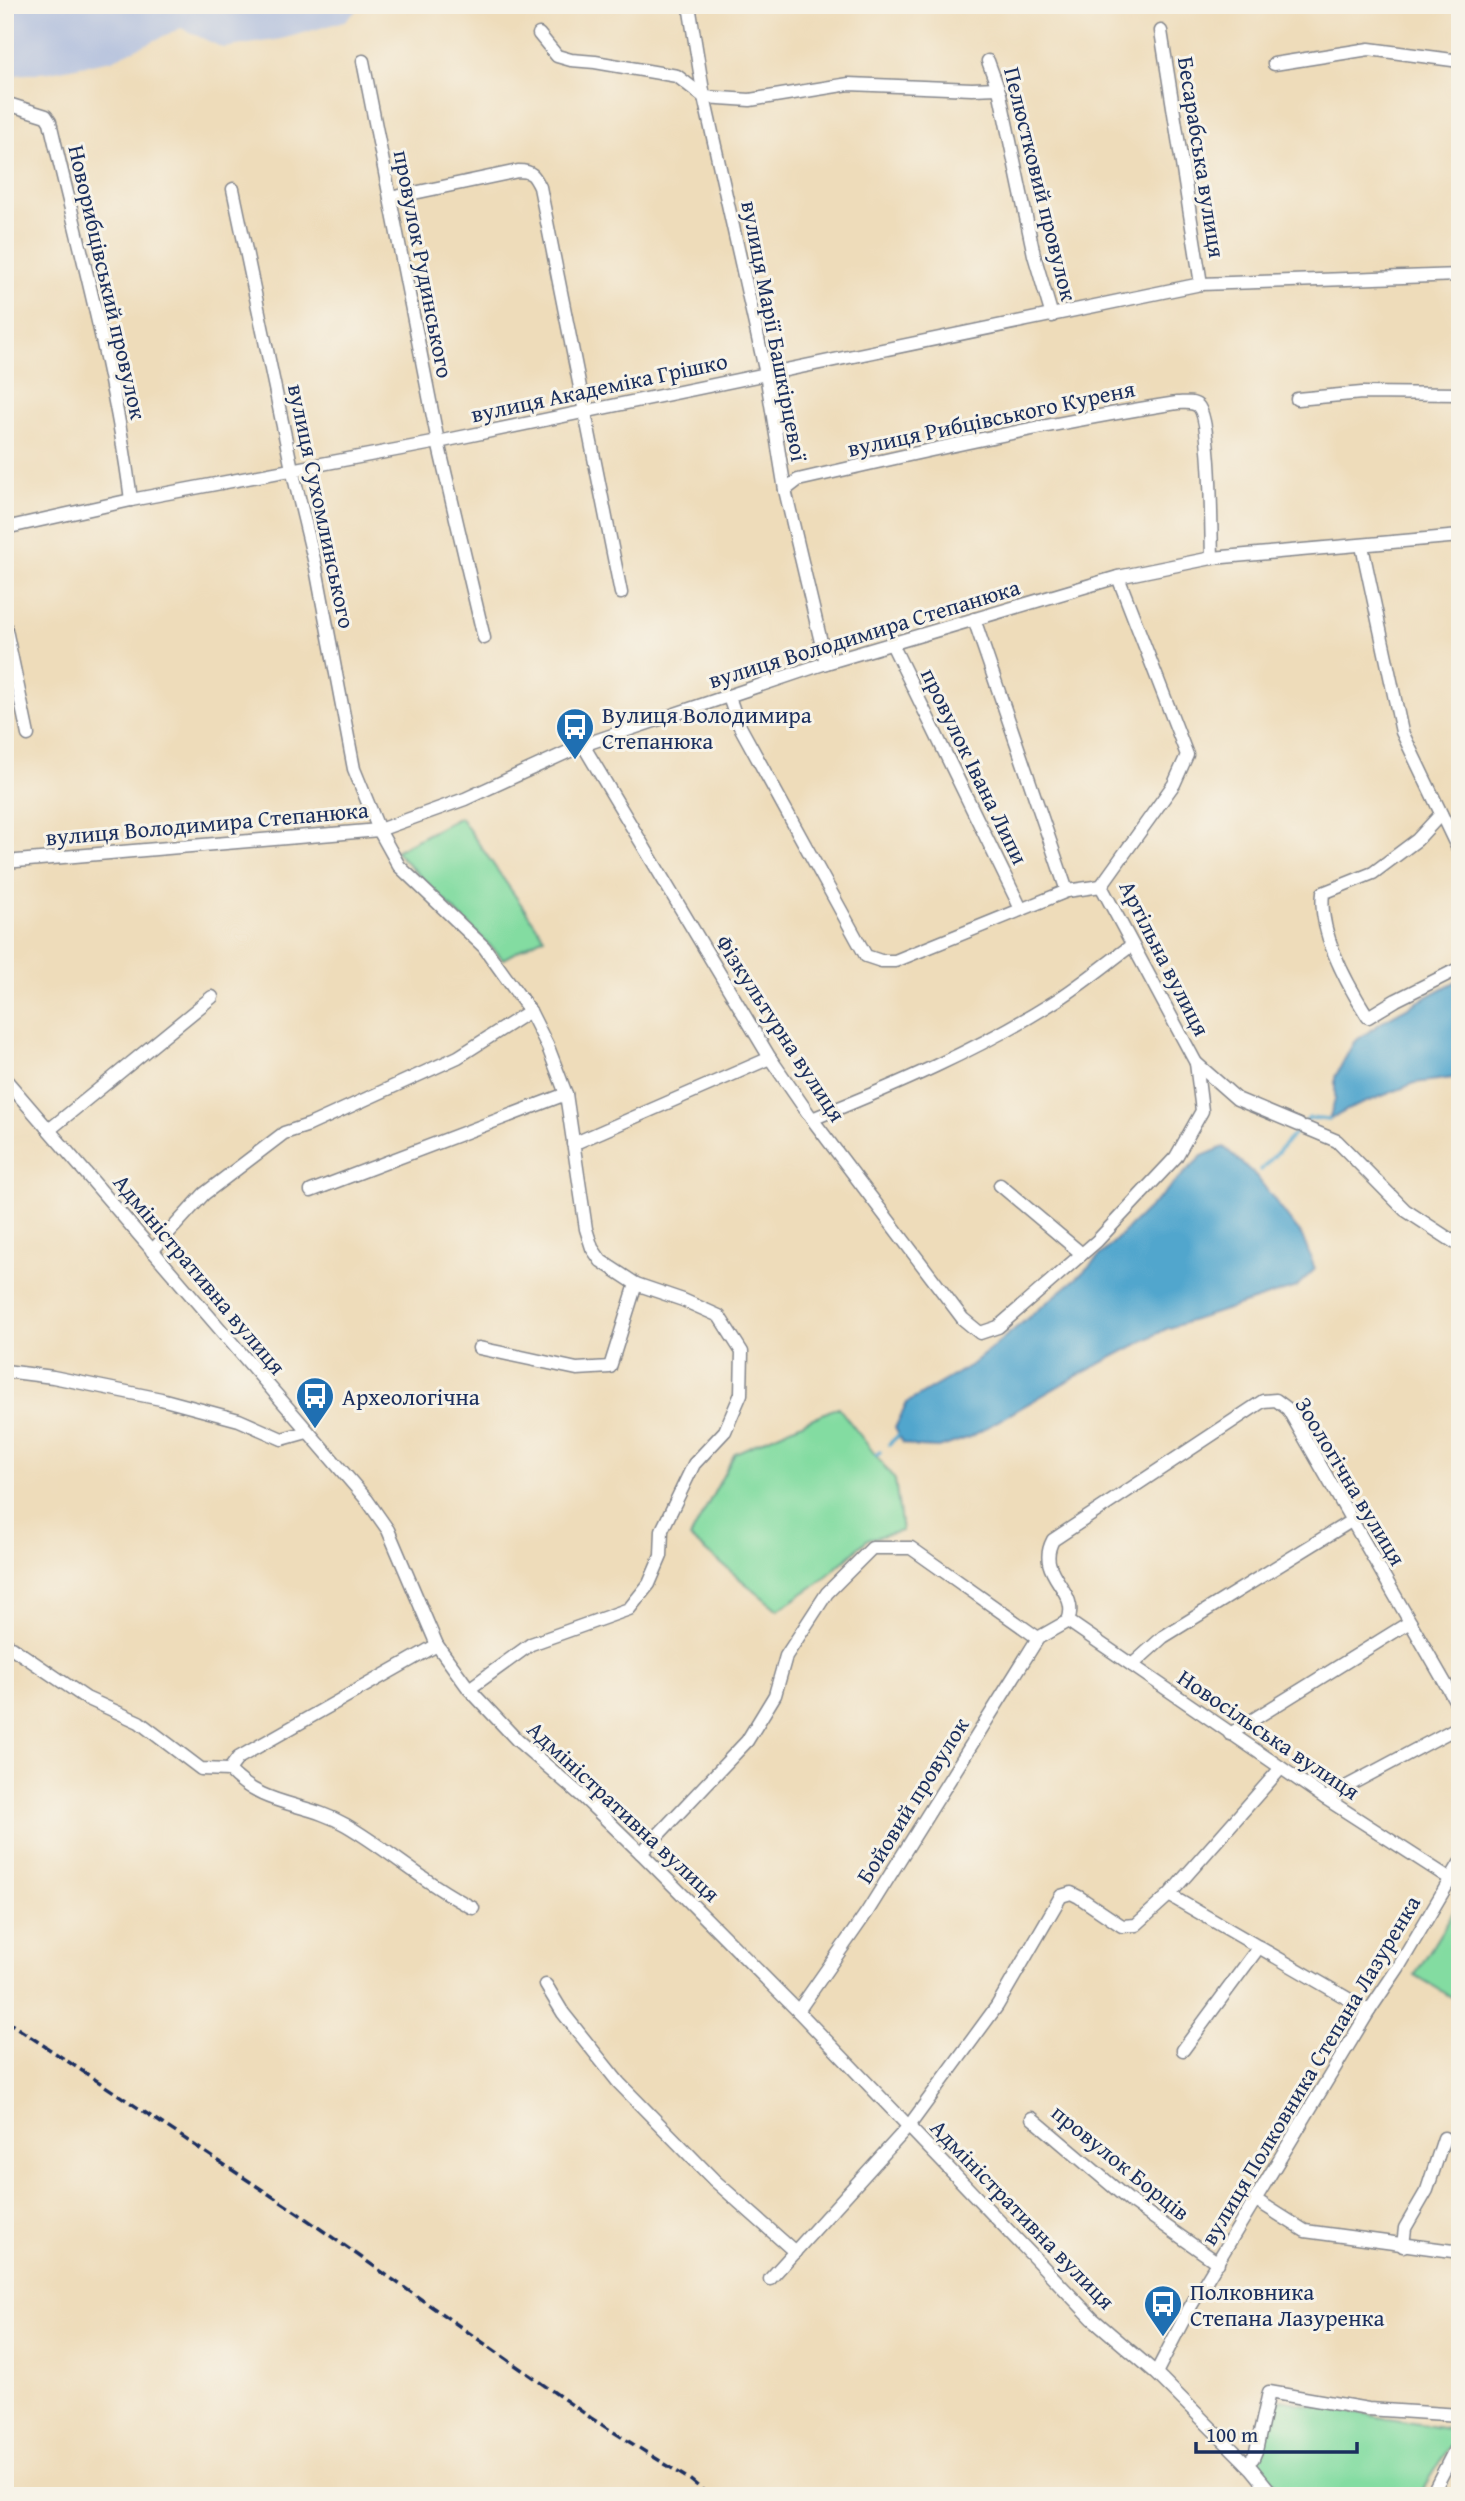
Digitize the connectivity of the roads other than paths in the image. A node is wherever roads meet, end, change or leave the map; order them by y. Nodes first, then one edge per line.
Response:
1 (690, 5) edge
2 (1161, 31) dead end
3 (539, 34) dead end
4 (363, 61) dead end
5 (988, 61) dead end
6 (1460, 61) edge
7 (1274, 64) dead end
8 (998, 88) junction
9 (704, 97) junction
10 (5, 103) edge
11 (233, 189) dead end
12 (390, 198) junction
13 (1460, 275) edge
14 (1201, 284) junction
15 (1052, 316) junction
16 (766, 374) junction
17 (1460, 394) edge
18 (1297, 399) dead end
19 (584, 410) junction
20 (438, 442) junction
21 (292, 469) junction
22 (785, 490) junction
23 (131, 500) junction
24 (5, 528) edge
25 (1460, 536) edge
26 (1362, 546) junction
27 (1212, 558) junction
28 (1118, 577) junction
29 (621, 593) dead end
30 (974, 619) junction
31 (5, 625) edge
32 (484, 638) dead end
33 (891, 642) junction
34 (826, 663) junction
35 (729, 697) junction
36 (28, 735) dead end
37 (583, 746) junction
38 (1441, 814) junction
39 (379, 830) junction
40 (1460, 853) edge
41 (5, 862) edge
42 (1101, 886) junction
43 (1068, 891) junction
44 (1021, 909) junction
45 (1132, 945) junction
46 (1460, 968) edge
47 (212, 997) dead end
48 (530, 1011) junction
49 (770, 1058) junction
50 (1196, 1063) junction
51 (5, 1079) edge
52 (566, 1094) junction
53 (812, 1119) junction
54 (49, 1129) junction
55 (573, 1143) junction
56 (1000, 1185) dead end
57 (311, 1191) dead end
58 (1460, 1246) edge
59 (152, 1251) junction
60 (1082, 1254) junction
61 (636, 1284) junction
62 (479, 1348) dead end
63 (5, 1371) edge
64 (307, 1432) junction
65 (1351, 1521) junction
66 (1068, 1620) junction
67 (1410, 1622) junction
68 (1038, 1638) junction
69 (5, 1643) edge
70 (437, 1645) junction
71 (1132, 1665) junction
72 (469, 1689) junction
73 (1460, 1709) edge
74 (1460, 1726) edge
75 (1230, 1734) junction
76 (1280, 1768) junction
77 (229, 1770) junction
78 (1325, 1798) junction
79 (641, 1853) junction
80 (1460, 1863) edge
81 (1449, 1878) junction
82 (1169, 1895) junction
83 (473, 1908) dead end
84 (1259, 1947) junction
85 (546, 1985) dead end
86 (798, 2011) junction
87 (1369, 2011) junction
88 (1183, 2050) dead end
89 (1032, 2118) dead end
90 (909, 2126) junction
91 (1444, 2138) dead end
92 (1256, 2200) junction
93 (1403, 2246) junction
94 (795, 2252) junction
95 (1460, 2252) edge
96 (1218, 2263) junction
97 (770, 2279) dead end
98 (1156, 2373) junction
99 (1460, 2415) edge
100 (1460, 2440) edge
101 (1245, 2463) junction
102 (1273, 2496) edge
103 (1431, 2496) edge

1 - 9 street, вулиця Марії Башкірцевої
2 - 14 street, Бесарабська вулиця
3 - 9 street
4 - 12 street, провулок Рудинського
5 - 8 street, Пелюстковий провулок
6 - 7 street
8 - 9 street
8 - 15 street, Пелюстковий провулок
9 - 16 street, вулиця Марії Башкірцевої
10 - 23 street, Новорибцівський провулок
11 - 21 street, вулиця Сухомлинського
12 - 19 street
12 - 20 street, провулок Рудинського
13 - 14 street, Бесарабська вулиця
14 - 15 street, вулиця Академіка Грішко
15 - 16 street, вулиця Академіка Грішко
16 - 19 street, вулиця Академіка Грішко
16 - 22 street, вулиця Марії Башкірцевої
17 - 18 street
19 - 20 street, вулиця Академіка Грішко
19 - 29 street
20 - 21 street, вулиця Академіка Грішко
20 - 32 street, провулок Рудинського
21 - 23 street, вулиця Академіка Грішко
21 - 39 street, вулиця Сухомлинського
22 - 27 street, вулиця Рибцівського Куреня
22 - 34 street, вулиця Марії Башкірцевої
23 - 24 street, вулиця Академіка Грішко
25 - 26 street, вулиця Володимира Степанюка
26 - 27 street, вулиця Володимира Степанюка
26 - 38 street
27 - 28 street, вулиця Володимира Степанюка
28 - 30 street, вулиця Володимира Степанюка
28 - 42 street, Артільна вулиця
30 - 33 street, вулиця Володимира Степанюка
30 - 43 street
31 - 36 street
33 - 34 street, вулиця Володимира Степанюка
33 - 44 street, провулок Івана Липи
34 - 35 street, вулиця Володимира Степанюка
35 - 37 street, вулиця Володимира Степанюка
35 - 44 street
37 - 39 street, вулиця Володимира Степанюка
37 - 49 street, Фізкультурна вулиця
38 - 40 street
38 - 46 street
39 - 41 street, вулиця Володимира Степанюка
39 - 48 street, вулиця Сухомлинського
42 - 43 street
42 - 45 street, Артільна вулиця
43 - 44 street
45 - 50 street, Артільна вулиця
45 - 53 street
47 - 54 street
48 - 52 street, вулиця Сухомлинського
48 - 59 street
49 - 53 street, Фізкультурна вулиця
49 - 55 street
50 - 58 street, Артільна вулиця
50 - 60 street
51 - 54 street, Адміністративна вулиця
52 - 55 street, вулиця Сухомлинського
52 - 57 street
53 - 60 street, Фізкультурна вулиця
54 - 59 street, Адміністративна вулиця
55 - 61 street, вулиця Сухомлинського
56 - 60 street
59 - 64 street, Адміністративна вулиця
61 - 62 street
61 - 72 street, вулиця Сухомлинського
63 - 64 street
64 - 70 street, Адміністративна вулиця
65 - 66 street, Зоологічна вулиця
65 - 67 street, Зоологічна вулиця
65 - 71 street
66 - 68 street, Бойовий провулок
66 - 71 street, Новосільська вулиця
67 - 73 street, Зоологічна вулиця
67 - 75 street
68 - 79 street
68 - 86 street, Бойовий провулок
69 - 77 street
70 - 72 street, Адміністративна вулиця
70 - 77 street
71 - 75 street, Новосільська вулиця
72 - 79 street, Адміністративна вулиця
74 - 78 street
75 - 76 street, Новосільська вулиця
76 - 78 street, Новосільська вулиця
76 - 82 street
77 - 83 street
78 - 81 street, Новосільська вулиця
79 - 86 street, Адміністративна вулиця
80 - 81 street, вулиця Полковника Степана Лазуренка
81 - 87 street, вулиця Полковника Степана Лазуренка
82 - 84 street
82 - 90 street
84 - 87 street
84 - 88 street
85 - 94 street
86 - 90 street, Адміністративна вулиця
87 - 92 street, вулиця Полковника Степана Лазуренка
89 - 96 street, провулок Борців
90 - 94 street
90 - 98 street, Адміністративна вулиця
91 - 93 street
92 - 93 street
92 - 96 street, вулиця Полковника Степана Лазуренка
93 - 95 street
94 - 97 street
96 - 98 street, вулиця Полковника Степана Лазуренка
98 - 101 street, Адміністративна вулиця
99 - 101 street
100 - 103 street
101 - 102 street, Адміністративна вулиця

